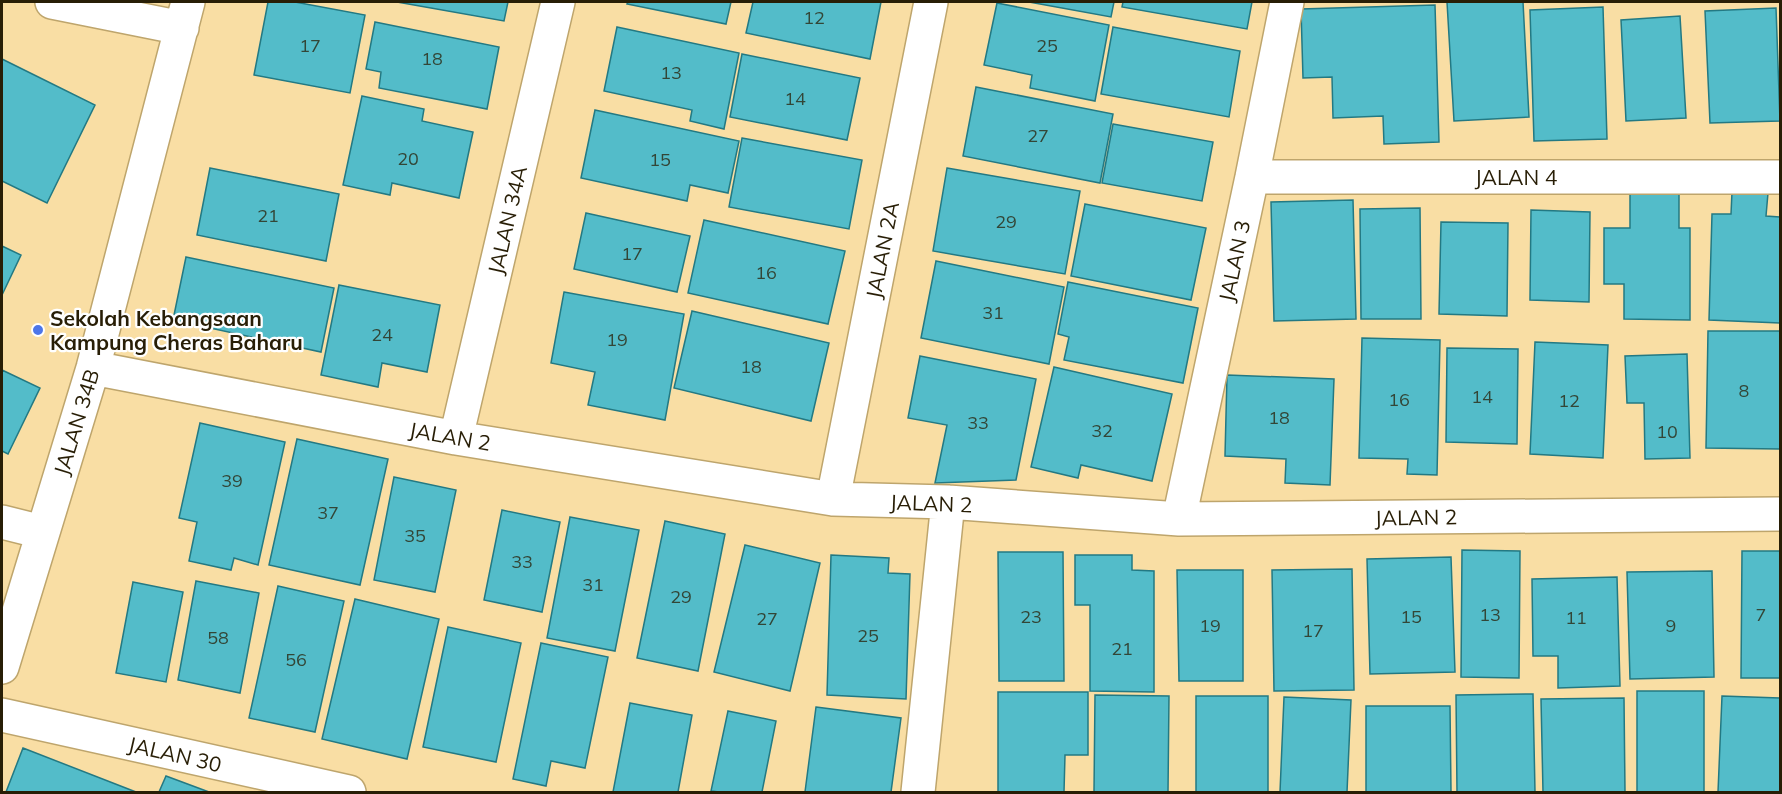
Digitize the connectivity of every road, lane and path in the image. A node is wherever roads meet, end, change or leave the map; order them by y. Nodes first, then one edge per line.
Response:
1 (52, 2) edge
2 (558, 2) edge
3 (931, 2) edge
4 (1287, 2) edge
5 (185, 15) edge
6 (1252, 177) junction
7 (1780, 177) edge
8 (93, 368) junction
9 (456, 438) junction
10 (833, 499) junction
11 (948, 502) junction
12 (1780, 514) edge
13 (1179, 519) junction
14 (2, 522) edge
15 (42, 532) junction
16 (2, 667) edge
17 (2, 715) edge
18 (341, 792) edge
19 (918, 792) edge

1 - 5 street
2 - 9 street, JALAN 34A
3 - 10 street, JALAN 2A
4 - 6 street, JALAN 3
5 - 8 street, JALAN 34B
6 - 7 street, JALAN 4
6 - 13 street, JALAN 3
8 - 9 street, JALAN 2
8 - 15 street, JALAN 34B
9 - 10 street, JALAN 2
10 - 11 street, JALAN 2
11 - 13 street, JALAN 2
11 - 19 street
12 - 13 street, JALAN 2
14 - 15 street
15 - 16 street, JALAN 34B
17 - 18 street, JALAN 30

